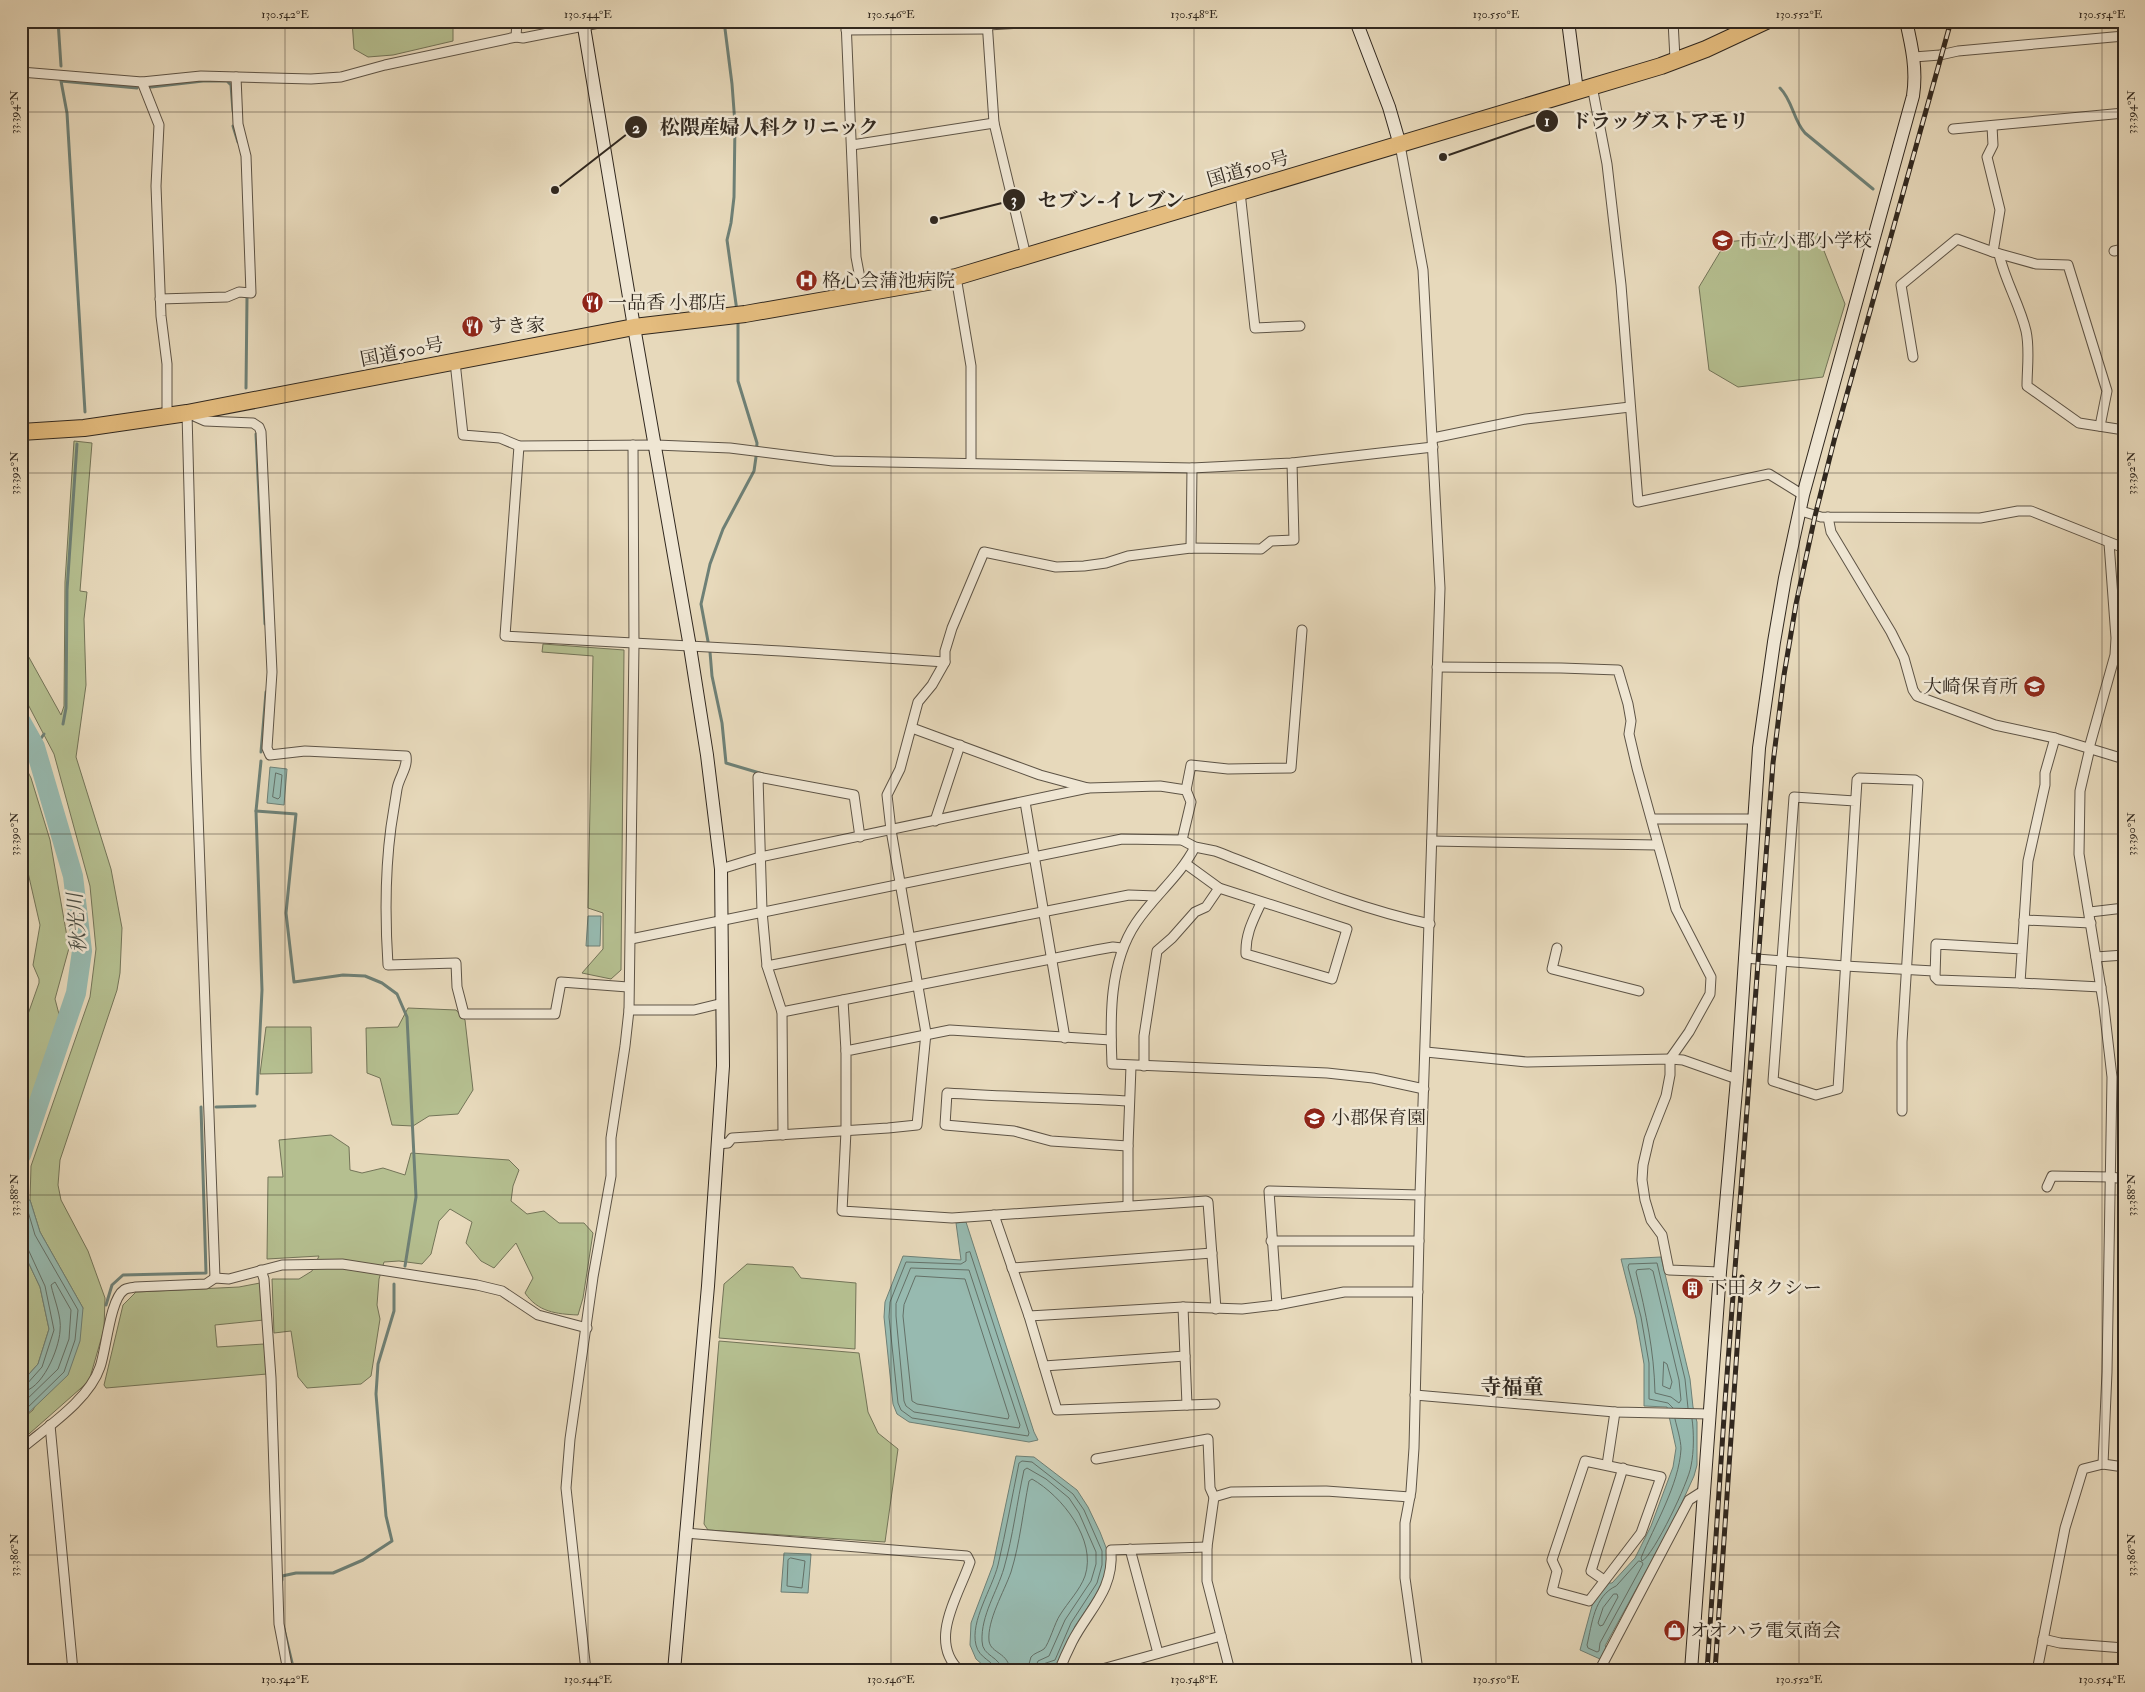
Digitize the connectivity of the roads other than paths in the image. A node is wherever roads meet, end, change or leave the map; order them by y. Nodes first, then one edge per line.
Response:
1 (517, 21) edge
2 (609, 21) edge
3 (1054, 21) edge
4 (1356, 21) edge
5 (1568, 21) edge
6 (1673, 21) edge
7 (1906, 21) edge
8 (1764, 22) edge
9 (584, 24) edge
10 (846, 25) edge
11 (988, 25) edge
12 (2124, 36) edge
13 (516, 37) junction
14 (1914, 57) junction
15 (1675, 60) junction
16 (21, 72) edge
17 (236, 77) junction
18 (142, 82) junction
19 (1584, 89) junction
20 (2124, 113) edge
21 (994, 123) junction
22 (1992, 126) junction
23 (1953, 129) dead end
24 (852, 145) junction
25 (1400, 145) junction
26 (1240, 192) junction
27 (2124, 249) edge
28 (2114, 251) dead end
29 (1996, 253) junction
30 (1026, 256) junction
31 (956, 277) junction
32 (863, 294) junction
33 (160, 298) junction
34 (1300, 326) dead end
35 (634, 327) junction
36 (1913, 357) dead end
37 (455, 362) junction
38 (1630, 407) junction
39 (187, 413) junction
40 (167, 416) junction
41 (2100, 426) junction
42 (2124, 430) edge
43 (21, 432) edge
44 (1433, 443) junction
45 (633, 445) junction
46 (656, 445) junction
47 (519, 446) junction
48 (971, 463) junction
49 (1292, 463) junction
50 (1192, 468) junction
51 (1803, 495) junction
52 (1801, 510) junction
53 (1828, 517) junction
54 (2109, 543) junction
55 (1191, 548) junction
56 (2124, 548) edge
57 (1302, 630) dead end
58 (634, 644) junction
59 (690, 647) junction
60 (945, 662) junction
61 (1438, 667) junction
62 (912, 728) junction
63 (2055, 738) junction
64 (960, 745) junction
65 (2090, 748) junction
66 (2124, 759) edge
67 (1088, 788) junction
68 (1186, 790) junction
69 (1855, 801) junction
70 (1025, 802) junction
71 (1652, 818) junction
72 (1754, 819) junction
73 (935, 821) junction
74 (891, 830) junction
75 (860, 837) junction
76 (1182, 840) junction
77 (1432, 841) junction
78 (1657, 845) junction
79 (1195, 847) junction
80 (760, 857) junction
81 (1033, 858) junction
82 (1186, 864) junction
83 (721, 869) junction
84 (902, 884) junction
85 (1219, 888) junction
86 (1157, 896) junction
87 (1261, 903) junction
88 (2124, 908) edge
89 (762, 911) junction
90 (1042, 912) junction
91 (2090, 912) junction
92 (722, 920) junction
93 (2024, 920) junction
94 (2091, 923) junction
95 (1430, 924) junction
96 (911, 936) junction
97 (631, 939) junction
98 (1122, 948) junction
99 (1557, 948) dead end
100 (2022, 949) junction
101 (2124, 955) edge
102 (2096, 957) junction
103 (1744, 958) junction
104 (1050, 959) junction
105 (1781, 961) junction
106 (767, 966) junction
107 (1845, 966) junction
108 (1905, 970) junction
109 (1934, 971) junction
110 (2020, 983) junction
111 (918, 985) junction
112 (628, 987) junction
113 (2101, 987) junction
114 (1639, 991) dead end
115 (843, 1000) junction
116 (723, 1003) junction
117 (629, 1010) junction
118 (782, 1012) junction
119 (926, 1033) junction
120 (1064, 1038) junction
121 (1111, 1040) junction
122 (846, 1051) junction
123 (1426, 1052) junction
124 (1670, 1059) junction
125 (1131, 1066) junction
126 (1144, 1066) junction
127 (1736, 1079) junction
128 (1424, 1089) junction
129 (1129, 1101) junction
130 (1902, 1111) dead end
131 (846, 1131) junction
132 (783, 1135) junction
133 (718, 1144) junction
134 (1128, 1146) junction
135 (2111, 1177) junction
136 (2124, 1179) edge
137 (2047, 1187) dead end
138 (1420, 1194) junction
139 (1128, 1206) junction
140 (994, 1215) junction
141 (1271, 1242) junction
142 (1419, 1242) junction
143 (1212, 1253) junction
144 (1012, 1268) junction
145 (261, 1270) junction
146 (1720, 1272) junction
147 (215, 1278) junction
148 (1418, 1292) junction
149 (1277, 1306) junction
150 (1183, 1308) junction
151 (1216, 1309) junction
152 (1029, 1316) junction
153 (587, 1328) junction
154 (1185, 1356) junction
155 (1044, 1366) junction
156 (1415, 1395) junction
157 (1215, 1404) dead end
158 (1187, 1405) junction
159 (1615, 1412) junction
160 (1710, 1414) junction
161 (50, 1425) junction
162 (21, 1449) edge
163 (1096, 1458) dead end
164 (2103, 1464) junction
165 (1607, 1465) junction
166 (2124, 1467) edge
167 (1623, 1468) junction
168 (1705, 1493) junction
169 (1214, 1497) junction
170 (1410, 1497) junction
171 (685, 1533) junction
172 (1207, 1546) junction
173 (1130, 1549) junction
174 (1604, 1580) junction
175 (1221, 1636) junction
176 (2043, 1639) junction
177 (2124, 1648) edge
178 (1158, 1653) junction
179 (73, 1671) edge
180 (288, 1671) edge
181 (586, 1671) edge
182 (674, 1671) edge
183 (960, 1671) edge
184 (1058, 1671) edge
185 (1096, 1671) edge
186 (1230, 1671) edge
187 (1418, 1671) edge
188 (1599, 1671) edge
189 (1692, 1671) edge
190 (2037, 1671) edge

1 - 13 street
2 - 9 street
3 - 11 street
4 - 25 street
5 - 19 street
6 - 15 street
7 - 14 street
8 - 15 highway, 国道500号
9 - 13 street
9 - 35 street
10 - 11 street
10 - 24 street
11 - 21 street
12 - 14 street
13 - 17 street
14 - 51 street
15 - 19 highway, 国道500号
16 - 18 street
17 - 18 street
17 - 33 street
18 - 33 street
19 - 25 highway, 国道500号
19 - 38 street
20 - 22 street
21 - 24 street
21 - 30 street
22 - 23 street
22 - 29 street
24 - 32 street
25 - 26 highway, 国道500号
25 - 44 street
26 - 30 highway, 国道500号
26 - 34 street
27 - 28 street
29 - 36 street
29 - 41 street
29 - 41 street
30 - 31 highway, 国道500号
31 - 32 highway, 国道500号
31 - 48 street
32 - 35 highway, 国道500号
33 - 40 street
35 - 37 highway, 国道500号
35 - 46 street
37 - 39 highway, 国道500号
37 - 47 street
38 - 44 street
38 - 51 street
39 - 40 highway, 国道500号
39 - 112 street
39 - 147 street
40 - 43 highway, 国道500号
41 - 42 street
44 - 49 street
44 - 61 street
45 - 46 street
45 - 47 street
45 - 58 street
46 - 48 street
46 - 59 street
47 - 58 street
48 - 50 street
49 - 50 street
49 - 55 street
50 - 55 street
51 - 52 street
52 - 53 street
52 - 72 street
53 - 54 street
53 - 63 street
54 - 56 street
54 - 65 street
55 - 60 street
57 - 68 street
58 - 59 street
58 - 97 street
59 - 60 street
59 - 83 street
60 - 62 street
61 - 71 street
61 - 77 street
62 - 64 street
62 - 74 street
63 - 65 street
63 - 93 street
64 - 67 street
64 - 73 street
65 - 66 street
65 - 91 street
67 - 68 street
67 - 70 street
68 - 76 street
69 - 105 street
69 - 107 street
69 - 108 street
70 - 73 street
70 - 81 street
71 - 72 street
71 - 78 street
72 - 103 street
73 - 74 street
74 - 75 street
74 - 84 street
75 - 80 street
75 - 80 street
76 - 79 street
76 - 81 street
77 - 78 street
77 - 95 street
78 - 124 street
79 - 82 street
79 - 95 street
80 - 83 street
80 - 89 street
81 - 84 street
81 - 90 street
82 - 85 street
82 - 86 street
83 - 92 street
84 - 89 street
84 - 96 street
85 - 87 street
85 - 126 street
86 - 90 street
86 - 98 street
87 - 87 street
88 - 91 street
89 - 92 street
89 - 106 street
90 - 96 street
90 - 104 street
91 - 94 street
92 - 97 street
92 - 116 street
93 - 94 street
93 - 100 street
94 - 102 street
95 - 123 street
96 - 106 street
96 - 111 street
97 - 112 street
98 - 104 street
98 - 121 street
99 - 114 street
100 - 109 street
100 - 110 street
101 - 102 street
102 - 113 street
103 - 105 street
103 - 127 street
104 - 111 street
104 - 120 street
105 - 107 street
105 - 107 street
106 - 118 street
107 - 108 street
108 - 109 street
108 - 130 street
109 - 110 street
110 - 113 street
111 - 115 street
111 - 119 street
112 - 117 street
113 - 135 street
115 - 118 street
115 - 122 street
116 - 117 street
116 - 133 street
117 - 153 street
118 - 132 street
119 - 120 street
119 - 122 street
119 - 131 street
120 - 121 street
121 - 125 street
122 - 131 street
123 - 124 street
123 - 128 street
124 - 127 street
124 - 146 street
125 - 126 street
125 - 129 street
126 - 128 street
127 - 146 street
128 - 138 street
129 - 134 street
129 - 134 street
131 - 132 street
131 - 140 street
132 - 133 street
133 - 171 street
134 - 139 street
135 - 136 street
135 - 137 street
135 - 164 street
138 - 141 street
138 - 142 street
139 - 140 street
139 - 143 street
140 - 144 street
141 - 142 street
141 - 149 street
142 - 148 street
143 - 144 street
143 - 151 street
144 - 152 street
145 - 147 street
145 - 153 street
145 - 180 street
146 - 160 street
147 - 161 street
148 - 149 street
148 - 156 street
149 - 151 street
150 - 151 street
150 - 152 street
150 - 154 street
152 - 155 street
153 - 181 street
154 - 155 street
154 - 158 street
155 - 158 street
156 - 159 street
156 - 170 street
157 - 158 street
159 - 160 street
159 - 165 street
160 - 168 street
161 - 162 street
161 - 179 street
163 - 169 street
164 - 166 street
164 - 176 street
165 - 167 street
165 - 174 street
167 - 174 street
167 - 174 street
168 - 188 street
168 - 189 street
169 - 170 street
169 - 172 street
170 - 187 street
171 - 182 street
171 - 183 street
172 - 173 street
172 - 175 street
173 - 178 street
173 - 184 street
175 - 178 street
175 - 186 street
176 - 177 street
176 - 190 street
178 - 185 street

